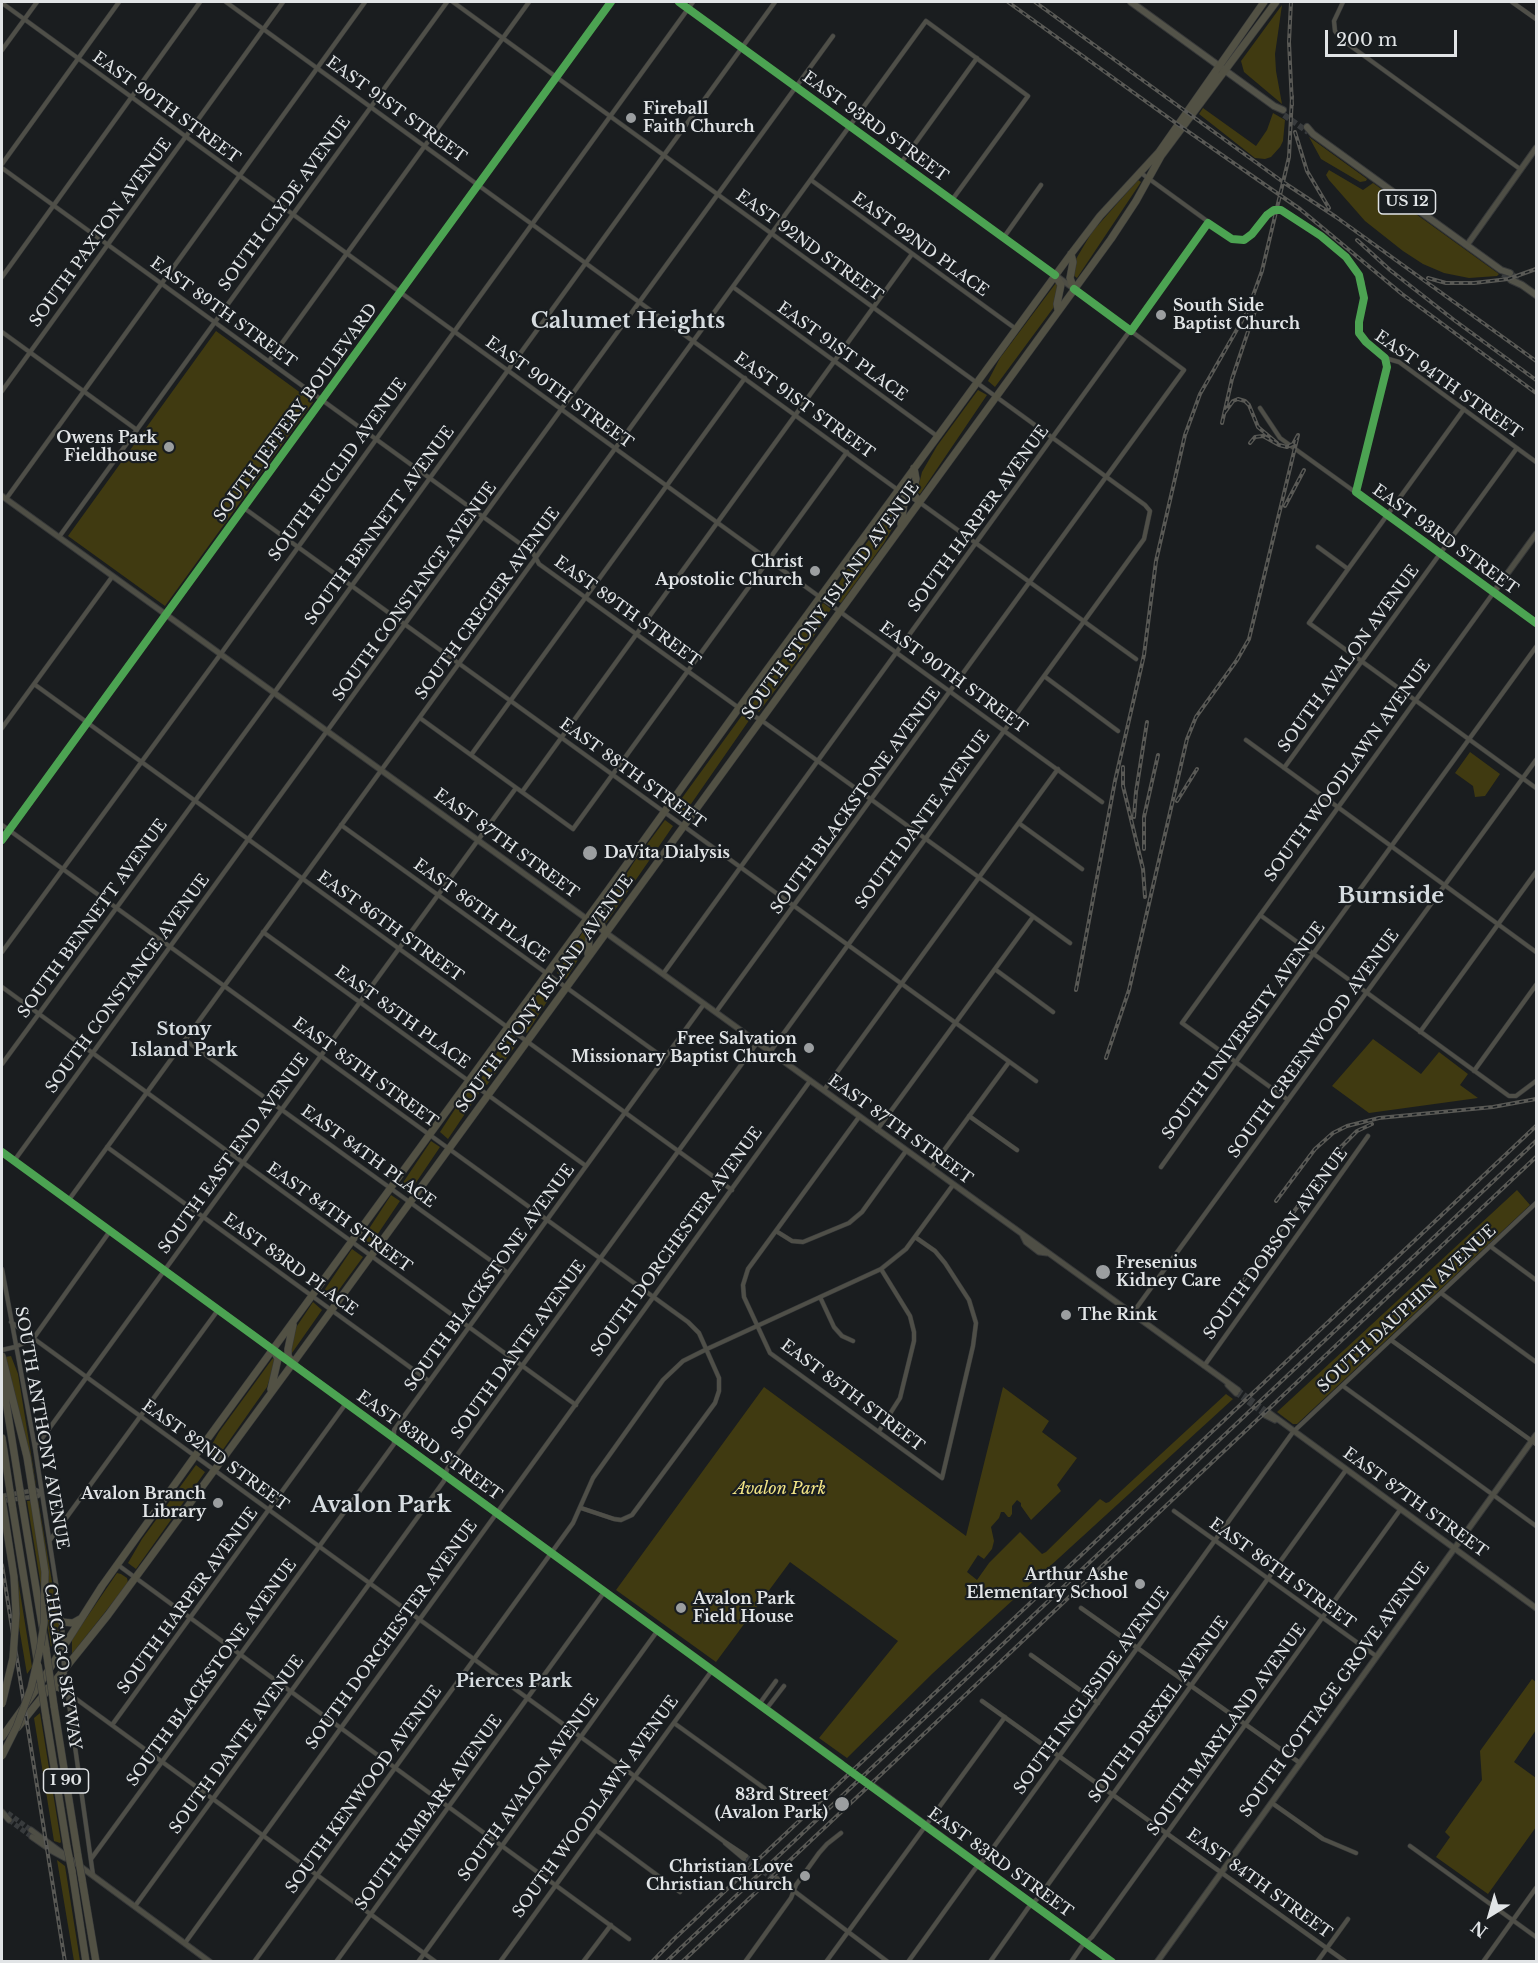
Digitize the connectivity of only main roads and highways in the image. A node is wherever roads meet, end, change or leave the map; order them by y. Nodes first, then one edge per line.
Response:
1 (611, 2) edge
2 (679, 2) edge
3 (1131, 2) edge
4 (1264, 2) edge
5 (1276, 2) edge
6 (1218, 65) junction
7 (1226, 71) junction
8 (1284, 112) tunnel mouth
9 (1309, 131) tunnel mouth
10 (1536, 148) edge
11 (1467, 245) junction
12 (1071, 254) junction
13 (1055, 275) junction
14 (1074, 289) junction
15 (1536, 295) edge
16 (1058, 310) junction
17 (914, 468) junction
18 (898, 490) junction
19 (4, 498) edge
20 (919, 502) junction
21 (900, 529) junction
22 (1536, 534) edge
23 (1494, 592) joint
24 (166, 616) junction
25 (1536, 623) edge
26 (2, 840) edge
27 (608, 890) junction
28 (586, 919) junction
29 (605, 933) junction
30 (588, 956) junction
31 (2, 1152) edge
32 (294, 1320) junction
33 (273, 1349) junction
34 (3, 1358) edge
35 (293, 1364) junction
36 (2, 1377) edge
37 (1237, 1392) tunnel mouth
38 (269, 1395) junction
39 (1267, 1413) tunnel mouth
40 (1536, 1435) edge
41 (2, 1438) edge
42 (1534, 1443) edge
43 (2, 1499) edge
44 (1454, 1548) junction
45 (1536, 1608) edge
46 (80, 1619) junction
47 (62, 1622) road end
48 (48, 1688) junction
49 (67, 1692) road end
50 (2, 1704) edge
51 (2, 1737) edge
52 (2, 1750) edge
53 (2, 1756) edge
54 (841, 1763) tunnel mouth
55 (872, 1785) tunnel mouth
56 (31, 1830) tunnel mouth
57 (32, 1837) tunnel mouth
58 (75, 1858) junction
59 (86, 1962) edge
60 (96, 1962) edge
61 (210, 1962) edge
62 (1112, 1962) edge
63 (1157, 1962) edge

1 - 24 main road, SOUTH JEFFERY BOULEVARD
2 - 13 main road, EAST 93RD STREET
3 - 6 main road
4 - 6 highway, SOUTH STONY ISLAND AVENUE
5 - 7 highway, SOUTH STONY ISLAND AVENUE
6 - 7 main road
6 - 12 highway, SOUTH STONY ISLAND AVENUE
7 - 8 main road
7 - 14 highway, SOUTH STONY ISLAND AVENUE
9 - 11 main road, US 12
10 - 11 main road
11 - 15 main road, US 12
12 - 13 highway, SOUTH STONY ISLAND AVENUE
12 - 14 highway
13 - 14 main road, EAST 93RD STREET
13 - 16 highway
13 - 17 highway, SOUTH STONY ISLAND AVENUE
14 - 16 highway, SOUTH STONY ISLAND AVENUE
16 - 20 highway, SOUTH STONY ISLAND AVENUE
17 - 18 highway, SOUTH STONY ISLAND AVENUE
17 - 20 highway
18 - 21 highway
18 - 27 highway, SOUTH STONY ISLAND AVENUE
19 - 24 main road, EAST 87TH STREET
20 - 21 highway, SOUTH STONY ISLAND AVENUE
21 - 29 highway, SOUTH STONY ISLAND AVENUE
22 - 23 main road, SOUTH WOODLAWN AVENUE
23 - 25 main road, EAST 93RD STREET
24 - 26 main road, SOUTH JEFFERY BOULEVARD
24 - 28 main road, EAST 87TH STREET
27 - 28 highway, SOUTH STONY ISLAND AVENUE
27 - 29 highway
28 - 29 main road, EAST 87TH STREET
28 - 30 highway
28 - 32 highway, SOUTH STONY ISLAND AVENUE
29 - 30 highway, SOUTH STONY ISLAND AVENUE
29 - 37 main road, EAST 87TH STREET
30 - 35 highway, SOUTH STONY ISLAND AVENUE
31 - 33 main road, EAST 83RD STREET
32 - 33 highway, SOUTH STONY ISLAND AVENUE
32 - 35 highway
33 - 35 main road, EAST 83RD STREET
33 - 38 highway
33 - 46 highway, SOUTH STONY ISLAND AVENUE
34 - 53 highway, bridge
35 - 38 highway, SOUTH STONY ISLAND AVENUE
35 - 54 main road, EAST 83RD STREET
36 - 58 highway, CHICAGO SKYWAY / I 90, bridge
38 - 48 highway, SOUTH STONY ISLAND AVENUE
39 - 44 main road, EAST 87TH STREET
40 - 42 main road, SOUTH COTTAGE GROVE AVENUE
41 - 59 highway, CHICAGO SKYWAY / I 90, bridge
42 - 44 main road, SOUTH COTTAGE GROVE AVENUE
43 - 50 highway, bridge
44 - 45 main road, EAST 87TH STREET
44 - 63 main road, SOUTH COTTAGE GROVE AVENUE
46 - 47 highway
46 - 51 highway, SOUTH STONY ISLAND AVENUE
48 - 49 highway
48 - 52 highway, SOUTH STONY ISLAND AVENUE
55 - 62 main road, EAST 83RD STREET
56 - 58 main road
57 - 58 main road
58 - 60 highway, CHICAGO SKYWAY / I 90, bridge
58 - 61 main road

